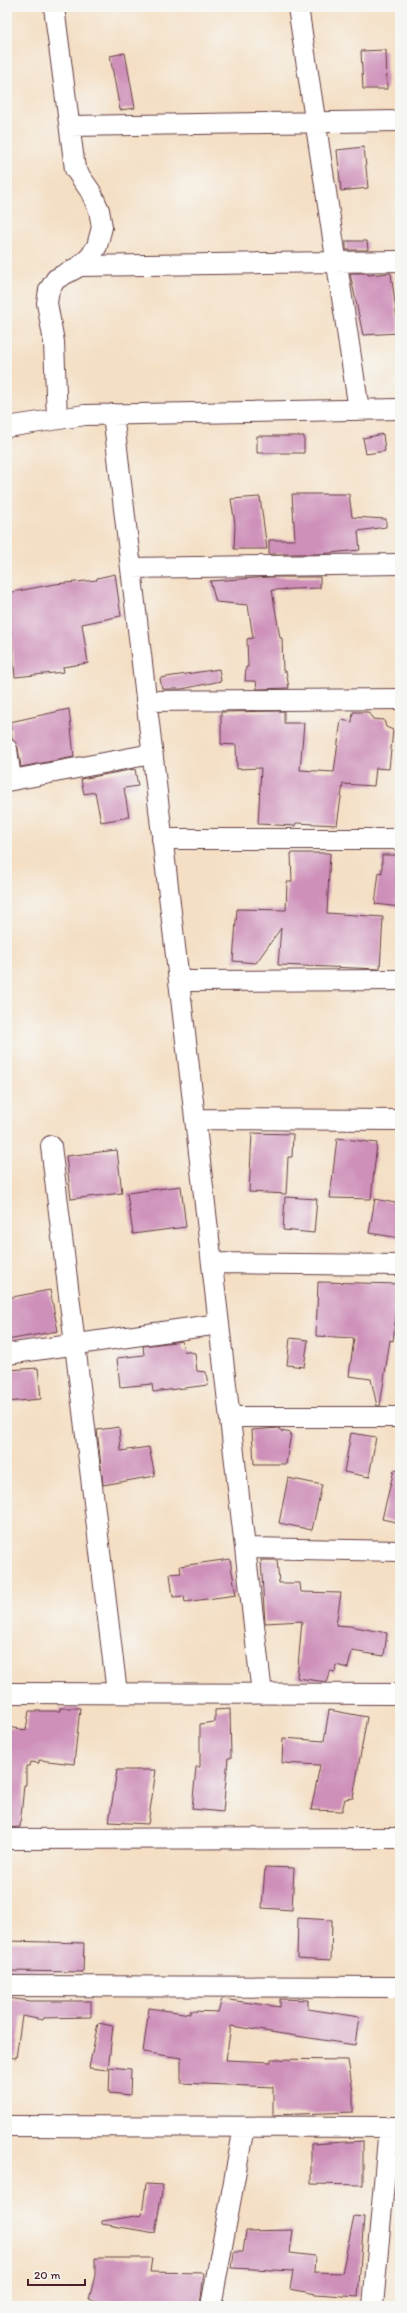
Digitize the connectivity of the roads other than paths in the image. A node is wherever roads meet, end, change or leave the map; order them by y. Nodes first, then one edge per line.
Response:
1 (54, 7) edge
2 (298, 7) edge
3 (400, 121) edge
4 (315, 122) junction
5 (70, 126) junction
6 (400, 261) edge
7 (337, 262) junction
8 (80, 266) junction
9 (400, 409) edge
10 (359, 410) junction
11 (113, 414) junction
12 (57, 419) junction
13 (7, 426) edge
14 (400, 564) edge
15 (131, 568) junction
16 (400, 699) edge
17 (146, 701) junction
18 (7, 749) edge
19 (152, 754) junction
20 (9, 780) edge
21 (162, 839) junction
22 (400, 839) edge
23 (400, 980) edge
24 (179, 981) junction
25 (195, 1119) junction
26 (400, 1120) edge
27 (51, 1146) dead end
28 (212, 1263) junction
29 (400, 1265) edge
30 (219, 1324) junction
31 (75, 1344) junction
32 (7, 1354) edge
33 (230, 1417) junction
34 (400, 1417) edge
35 (245, 1548) junction
36 (400, 1551) edge
37 (7, 1693) edge
38 (117, 1693) junction
39 (262, 1694) junction
40 (400, 1694) edge
41 (400, 1838) edge
42 (7, 1839) edge
43 (7, 1986) edge
44 (400, 1987) edge
45 (7, 2126) edge
46 (244, 2127) junction
47 (394, 2127) edge
48 (211, 2306) edge
49 (373, 2306) edge

1 - 5 street
2 - 4 street
3 - 4 street
4 - 5 street
4 - 7 street
5 - 8 street
6 - 7 street
7 - 8 street
7 - 10 street
8 - 12 street
9 - 10 street
10 - 11 street
11 - 12 street
11 - 15 street
12 - 13 street
14 - 15 street
15 - 17 street
16 - 17 street
17 - 19 street
18 - 20 street
19 - 20 street
19 - 21 street
21 - 22 street
21 - 24 street
23 - 24 street
24 - 25 street
25 - 26 street
25 - 28 street
27 - 31 street
28 - 29 street
28 - 30 street
30 - 31 street
30 - 33 street
31 - 32 street
31 - 38 street
33 - 34 street
33 - 35 street
35 - 36 street
35 - 39 street
37 - 38 street
38 - 39 street
39 - 40 street
41 - 42 street
43 - 44 street
45 - 46 street
46 - 47 street
46 - 48 street
47 - 49 street

